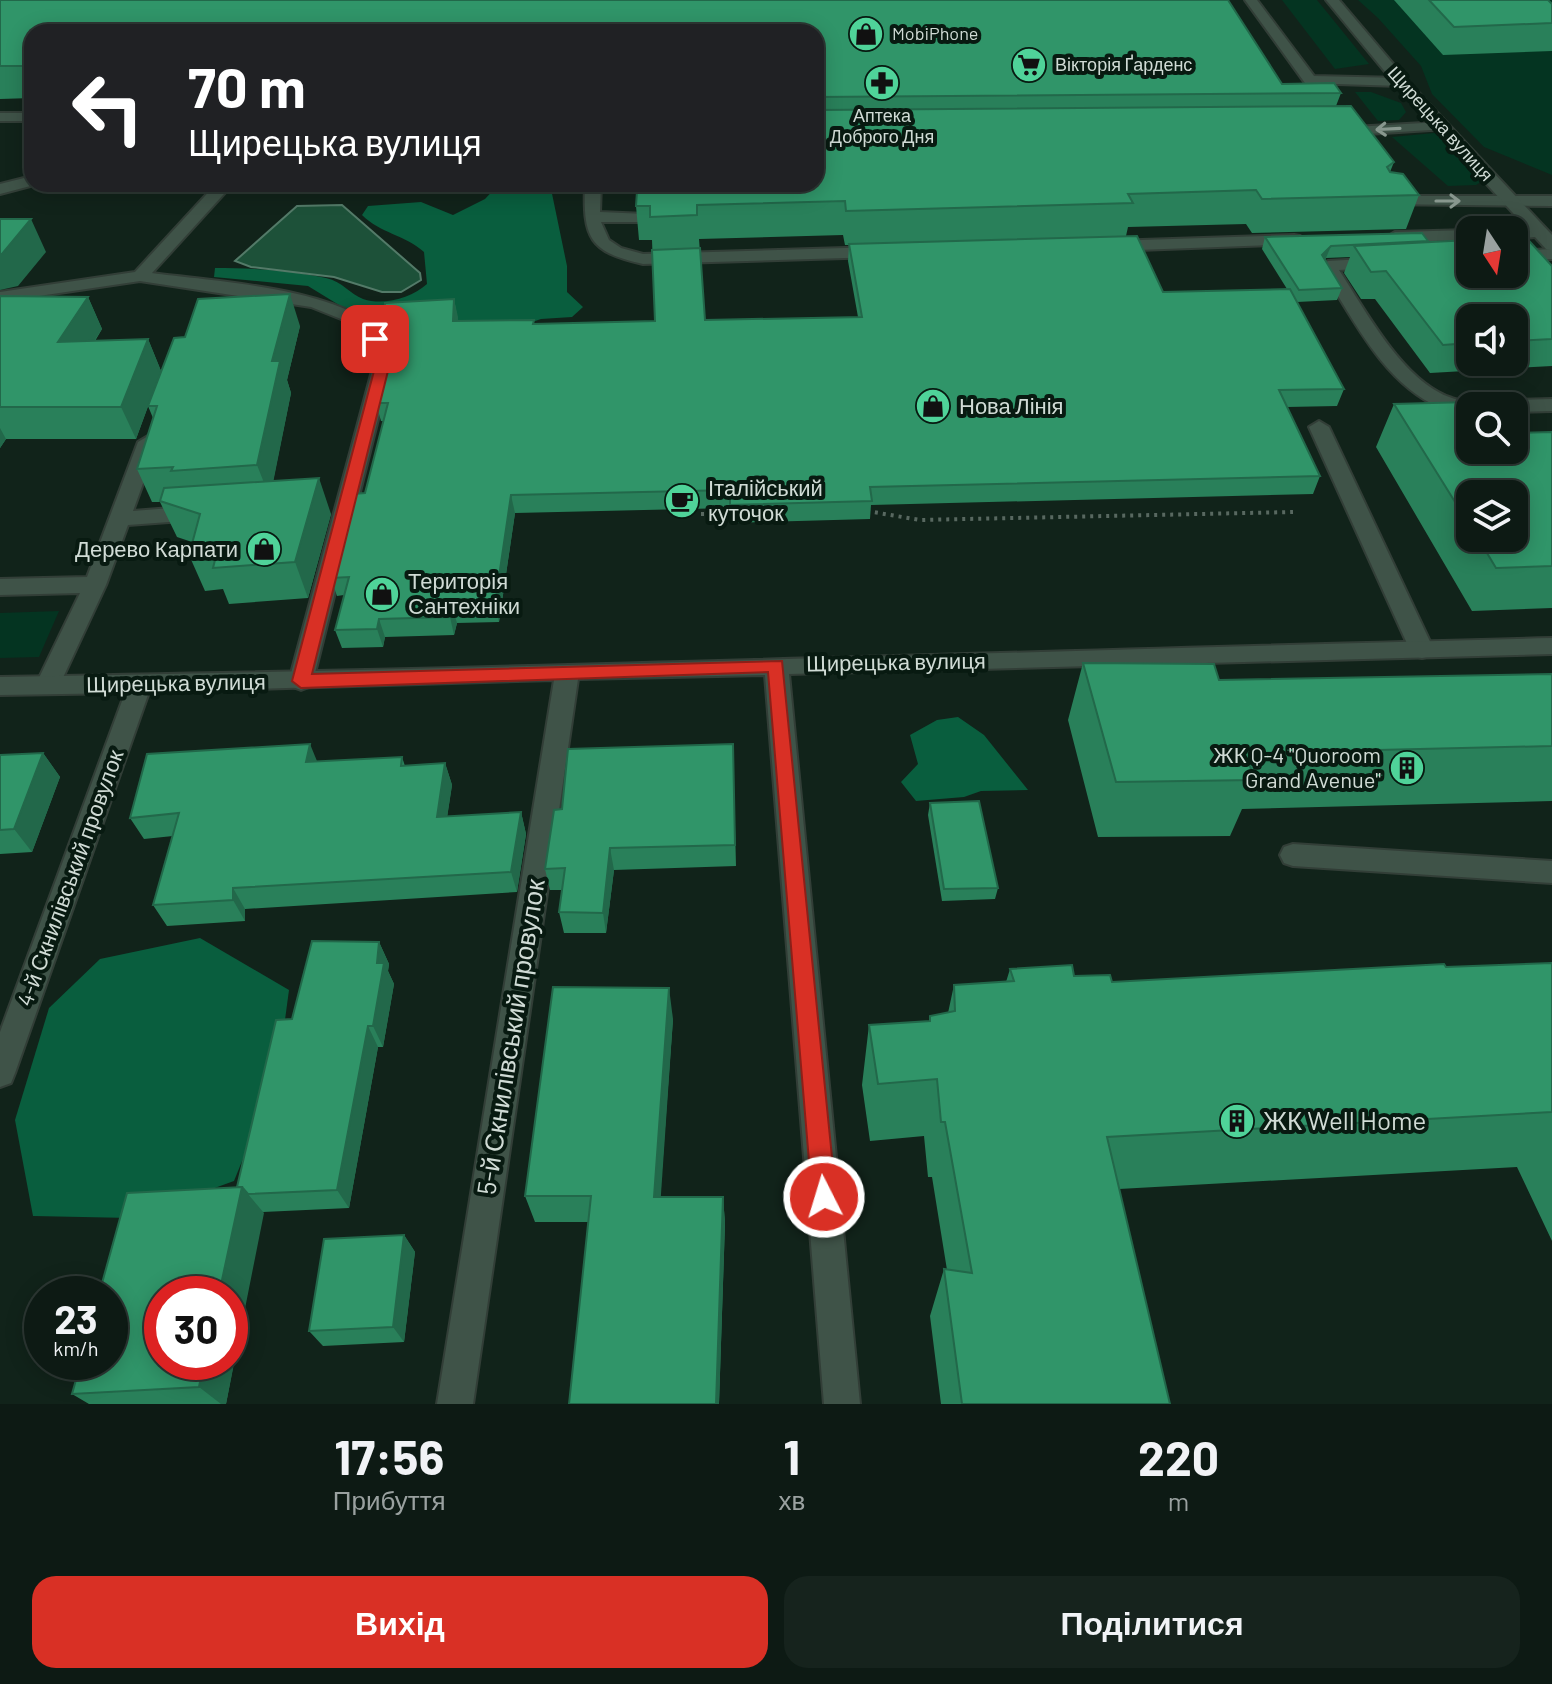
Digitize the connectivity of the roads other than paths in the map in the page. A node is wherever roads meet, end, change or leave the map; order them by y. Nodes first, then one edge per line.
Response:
1 (1251, 0) edge
2 (1332, 0) edge
3 (1401, 82) junction
4 (0, 117) edge
5 (24, 117) edge
6 (1441, 126) junction
7 (1327, 132) edge
8 (24, 183) edge
9 (0, 189) edge
10 (218, 192) edge
11 (593, 192) edge
12 (1509, 200) junction
13 (1386, 201) edge
14 (1552, 201) edge
15 (592, 217) junction
16 (640, 217) edge
17 (1456, 235) edge
18 (1375, 238) edge
19 (1546, 239) edge
20 (1311, 240) edge
21 (1088, 246) edge
22 (897, 252) edge
23 (1552, 254) edge
24 (1528, 255) edge
25 (1407, 261) edge
26 (140, 276) junction
27 (0, 304) edge
28 (1552, 405) edge
29 (1528, 406) edge
30 (1456, 408) edge
31 (157, 417) edge
32 (1319, 427) dead end
33 (210, 512) edge
34 (119, 519) junction
35 (95, 585) junction
36 (0, 587) edge
37 (1552, 646) edge
38 (1422, 650) junction
39 (776, 665) junction
40 (567, 671) junction
41 (301, 681) junction
42 (48, 684) junction
43 (140, 684) junction
44 (0, 686) edge
45 (1293, 855) dead end
46 (1552, 872) edge
47 (0, 1073) edge
48 (455, 1404) edge
49 (842, 1404) edge

1 - 3 street
2 - 3 street, Щирецька вулиця
3 - 6 street, Щирецька вулиця
4 - 5 street
6 -> 7 street
6 - 12 street, Щирецька вулиця
8 - 9 street
10 - 26 street
11 - 15 street
13 -> 12 street
12 - 14 street
12 - 19 street, Щирецька вулиця
15 - 16 street
15 - 22 street
17 - 18 street
20 - 21 street
23 - 24 street
25 - 30 street
26 - 27 street
26 - 41 street
28 - 29 street
31 - 34 street
32 - 38 street
33 - 34 street
34 - 35 street
35 - 36 street
35 - 42 street
37 - 38 street, Щирецька вулиця
38 - 39 street, Щирецька вулиця
39 - 40 street, Щирецька вулиця
39 - 49 street
40 - 41 street, Щирецька вулиця
40 - 48 street, 5-й Скнилівський провулок
41 - 43 street, Щирецька вулиця
42 - 43 street, Щирецька вулиця
42 - 44 street, Щирецька вулиця
43 - 47 street, 4-й Скнилівський провулок
45 - 46 street

